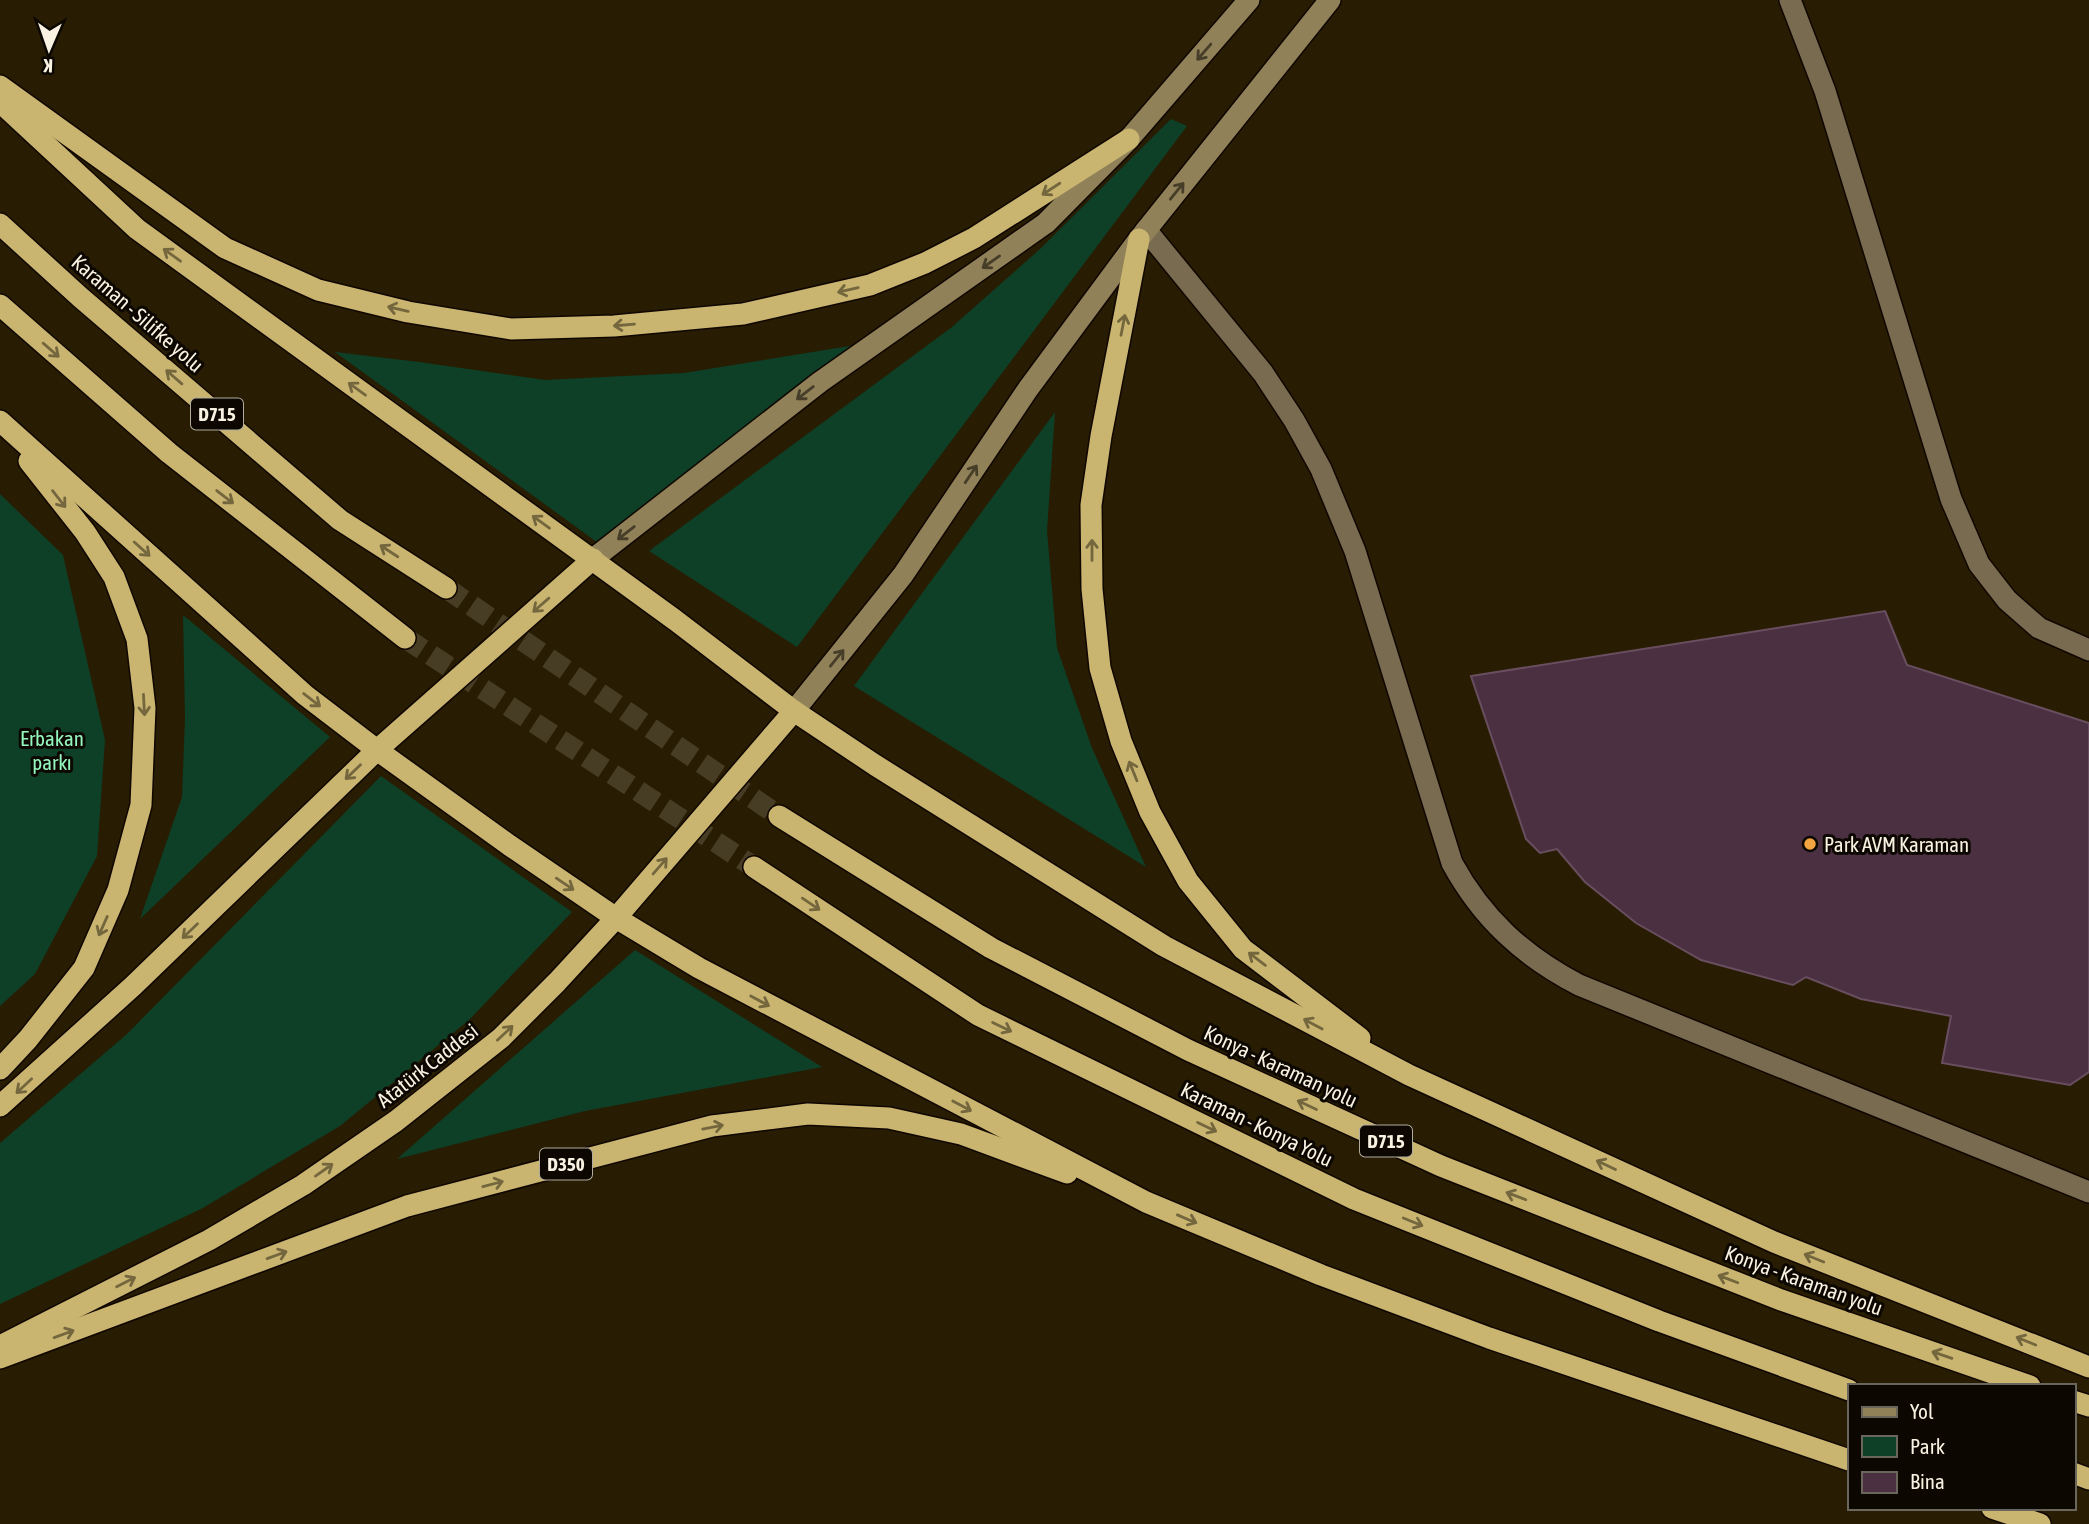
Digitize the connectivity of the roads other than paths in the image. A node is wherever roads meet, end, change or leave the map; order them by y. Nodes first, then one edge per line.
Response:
1 (1249, 0) edge
2 (1329, 0) edge
3 (1790, 0) edge
4 (0, 86) edge
5 (0, 102) edge
6 (1129, 139) junction
7 (0, 224) edge
8 (1143, 234) junction
9 (0, 305) edge
10 (0, 421) edge
11 (0, 428) edge
12 (593, 559) junction
13 (446, 588) tunnel mouth
14 (405, 638) tunnel mouth
15 (2089, 650) edge
16 (794, 711) junction
17 (377, 750) junction
18 (779, 816) tunnel mouth
19 (754, 867) tunnel mouth
20 (616, 918) junction
21 (0, 1069) edge
22 (1409, 1075) junction
23 (0, 1107) edge
24 (2089, 1192) edge
25 (1146, 1202) junction
26 (0, 1346) edge
27 (0, 1358) edge
28 (2089, 1367) edge
29 (2024, 1384) edge
30 (1848, 1391) edge
31 (1848, 1460) edge
32 (1998, 1510) edge
33 (2040, 1524) edge

1 -> 6 main road
8 -> 2 main road
3 - 15 street
6 -> 4 highway
12 -> 5 highway
6 -> 12 main road
13 -> 7 highway, Karaman - Silifke yolu / D715
16 -> 8 main road
22 -> 8 highway
8 - 24 street
9 -> 14 highway
10 -> 17 highway
11 -> 21 highway
12 - 16 highway
12 -> 17 highway
20 -> 16 highway, Atatürk Caddesi
22 -> 16 highway
17 -> 20 highway
17 -> 23 highway
29 -> 18 highway, Konya - Karaman yolu / D715
19 -> 30 highway, Karaman - Konya Yolu
20 -> 25 highway
26 -> 20 highway, Atatürk Caddesi
28 -> 22 highway
27 -> 25 highway, D350
25 -> 31 highway
32 - 33 highway

